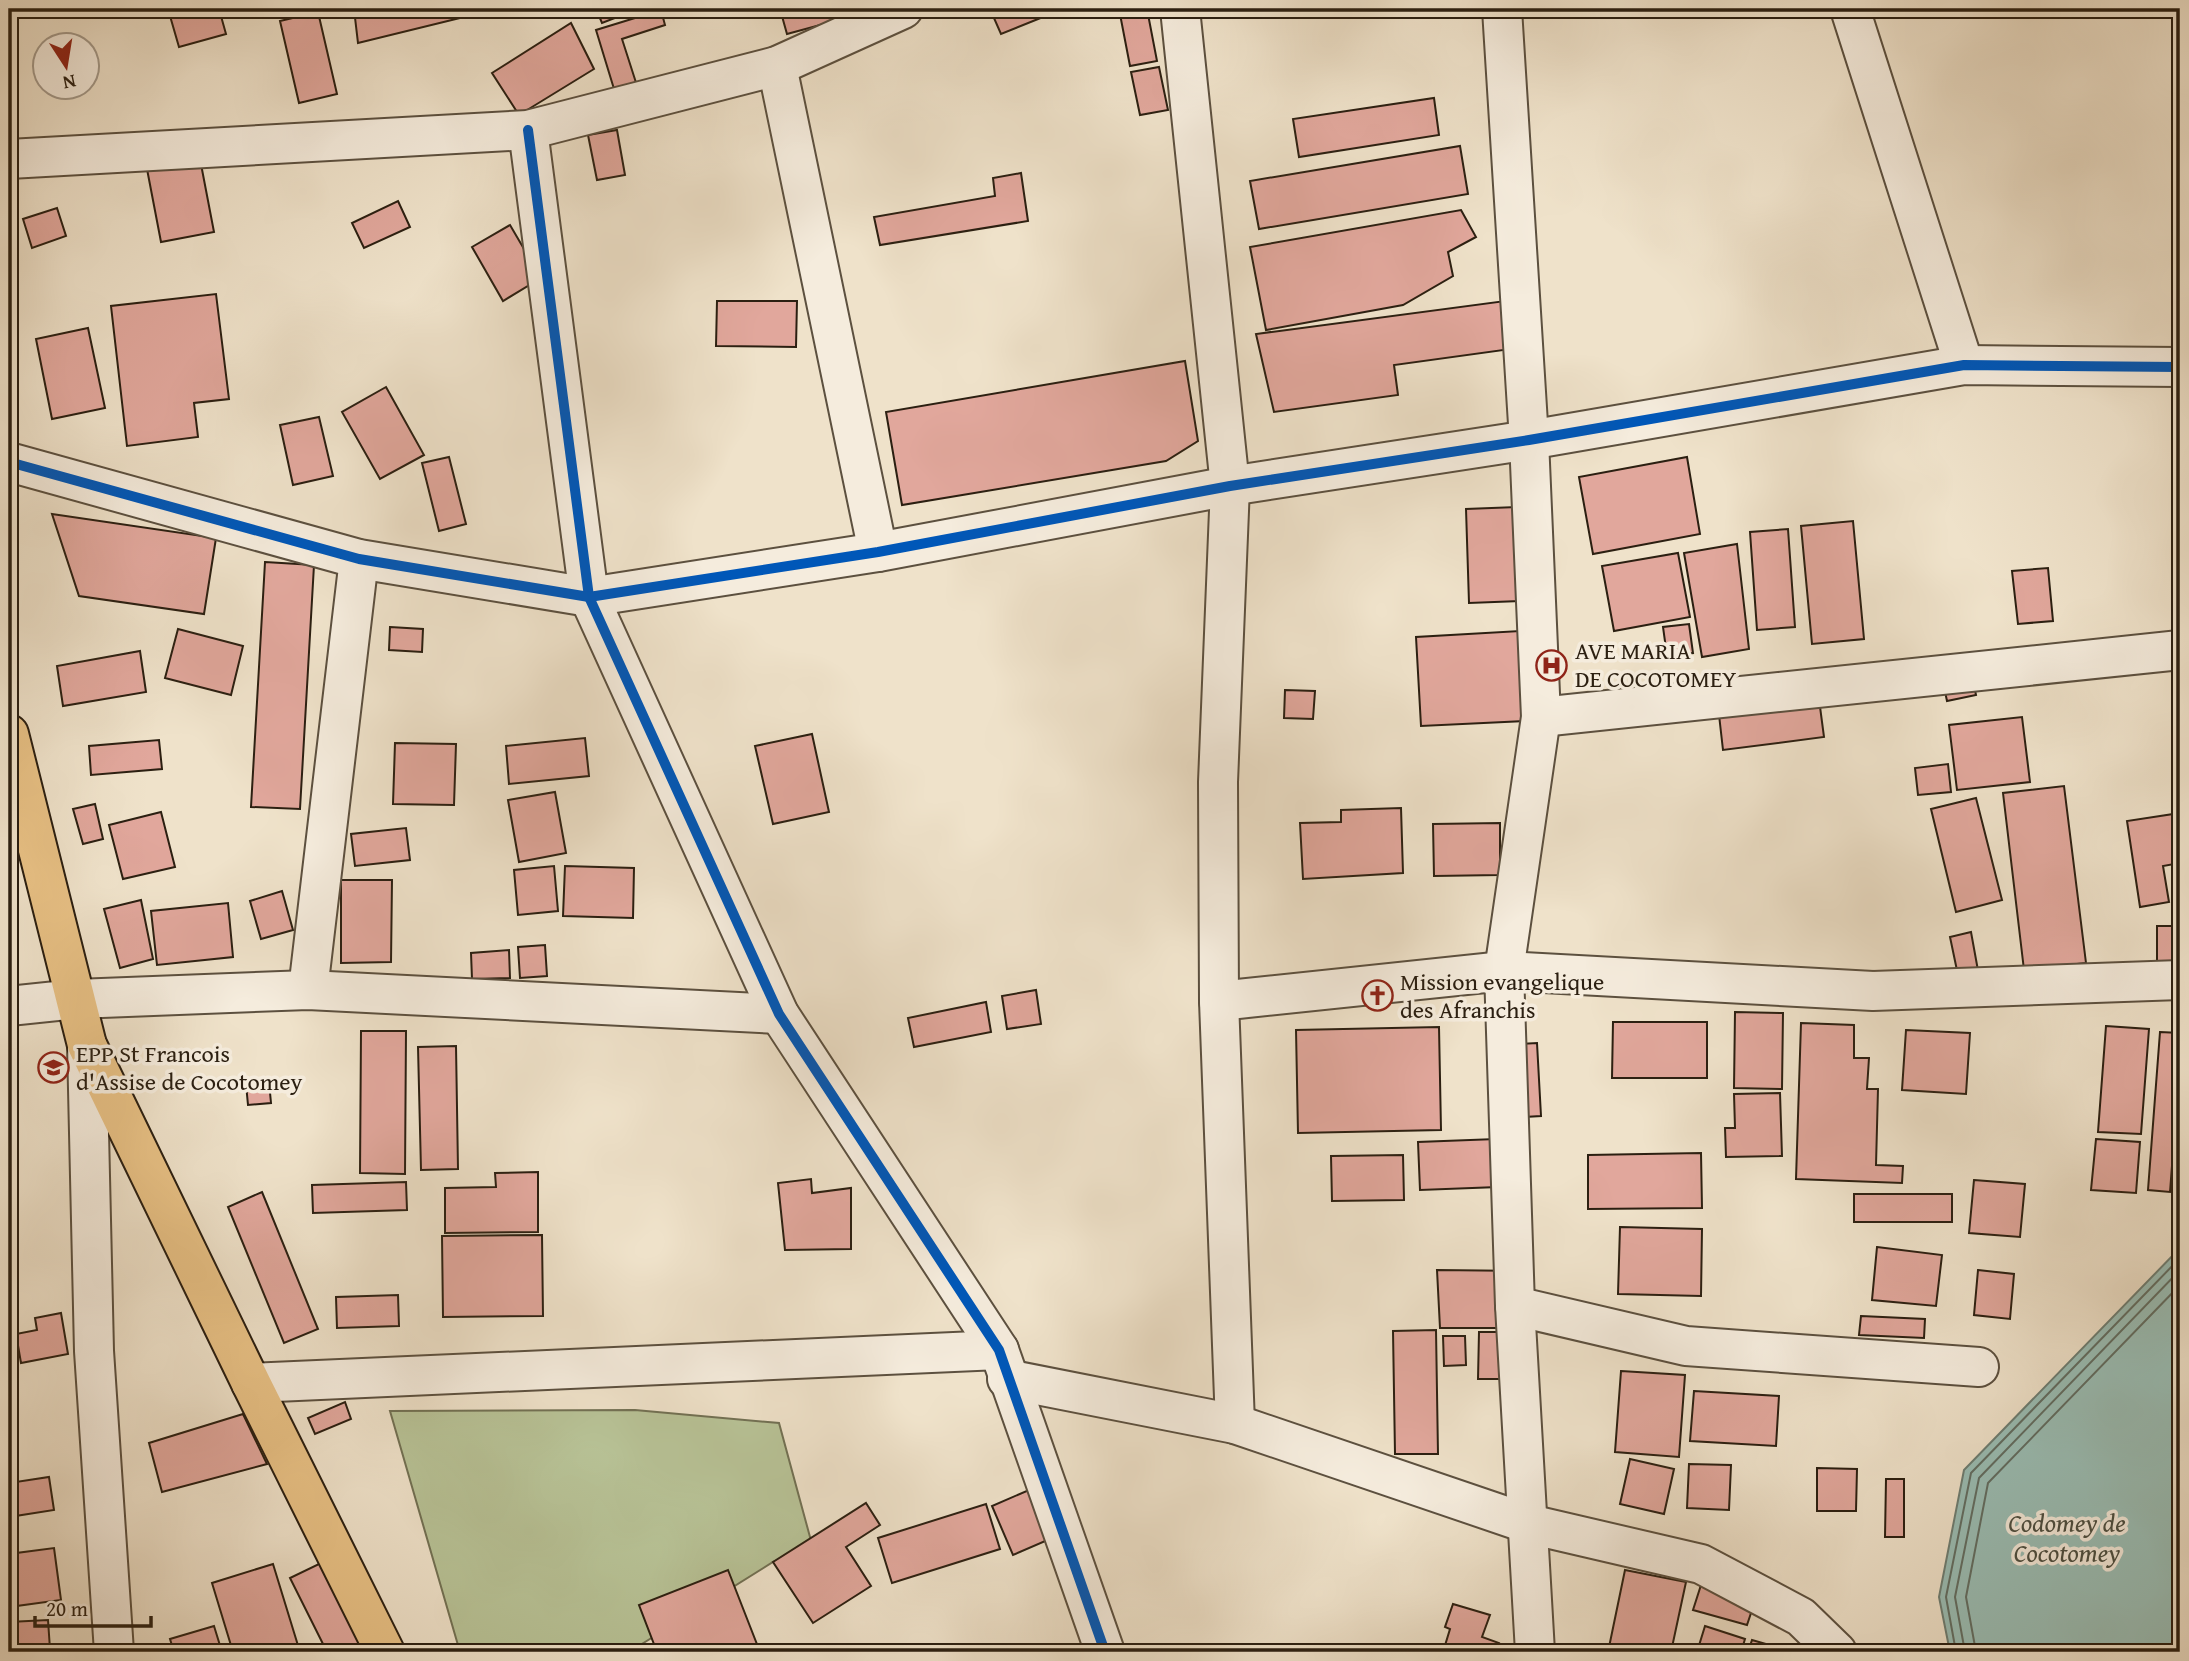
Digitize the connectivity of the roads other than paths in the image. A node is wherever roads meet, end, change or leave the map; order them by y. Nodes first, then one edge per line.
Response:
1 (902, 9) edge
2 (1180, 9) edge
3 (1502, 9) edge
4 (1850, 9) edge
5 (777, 66) junction
6 (528, 130) junction
7 (9, 159) edge
8 (1965, 365) junction
9 (2180, 367) edge
10 (1529, 440) junction
11 (9, 462) edge
12 (1230, 486) junction
13 (878, 552) junction
14 (359, 559) junction
15 (589, 597) junction
16 (2180, 650) edge
17 (1541, 717) junction
18 (9, 738) edge
19 (1504, 971) junction
20 (2180, 980) edge
21 (308, 990) junction
22 (76, 999) junction
23 (1219, 1001) junction
24 (9, 1006) edge
25 (779, 1014) junction
26 (87, 1045) junction
27 (1515, 1306) junction
28 (1003, 1364) junction
29 (1979, 1367) dead end
30 (251, 1383) junction
31 (1236, 1424) junction
32 (1528, 1524) junction
33 (114, 1652) edge
34 (385, 1652) edge
35 (1105, 1652) edge
36 (1535, 1652) edge
37 (1837, 1652) edge

1 - 5 street
2 - 12 street
3 - 10 street
4 - 8 street
5 - 6 street
5 - 13 street
6 - 7 street
6 - 15 street
8 - 9 street
8 - 10 street
10 - 12 street
10 - 17 street
11 - 14 street
12 - 13 street
12 - 23 street
13 - 15 street
14 - 15 street
14 - 21 street
15 - 25 street
16 - 17 street
17 - 19 street
18 - 22 main road
19 - 20 street
19 - 23 street
19 - 27 street
21 - 22 street
21 - 25 street
22 - 24 street
22 - 26 main road
23 - 31 street
25 - 28 street
26 - 30 main road
26 - 33 street
27 - 29 street
27 - 32 street
28 - 30 street
28 - 31 street
28 - 35 street
30 - 34 main road
31 - 32 street
32 - 36 street
32 - 37 street

